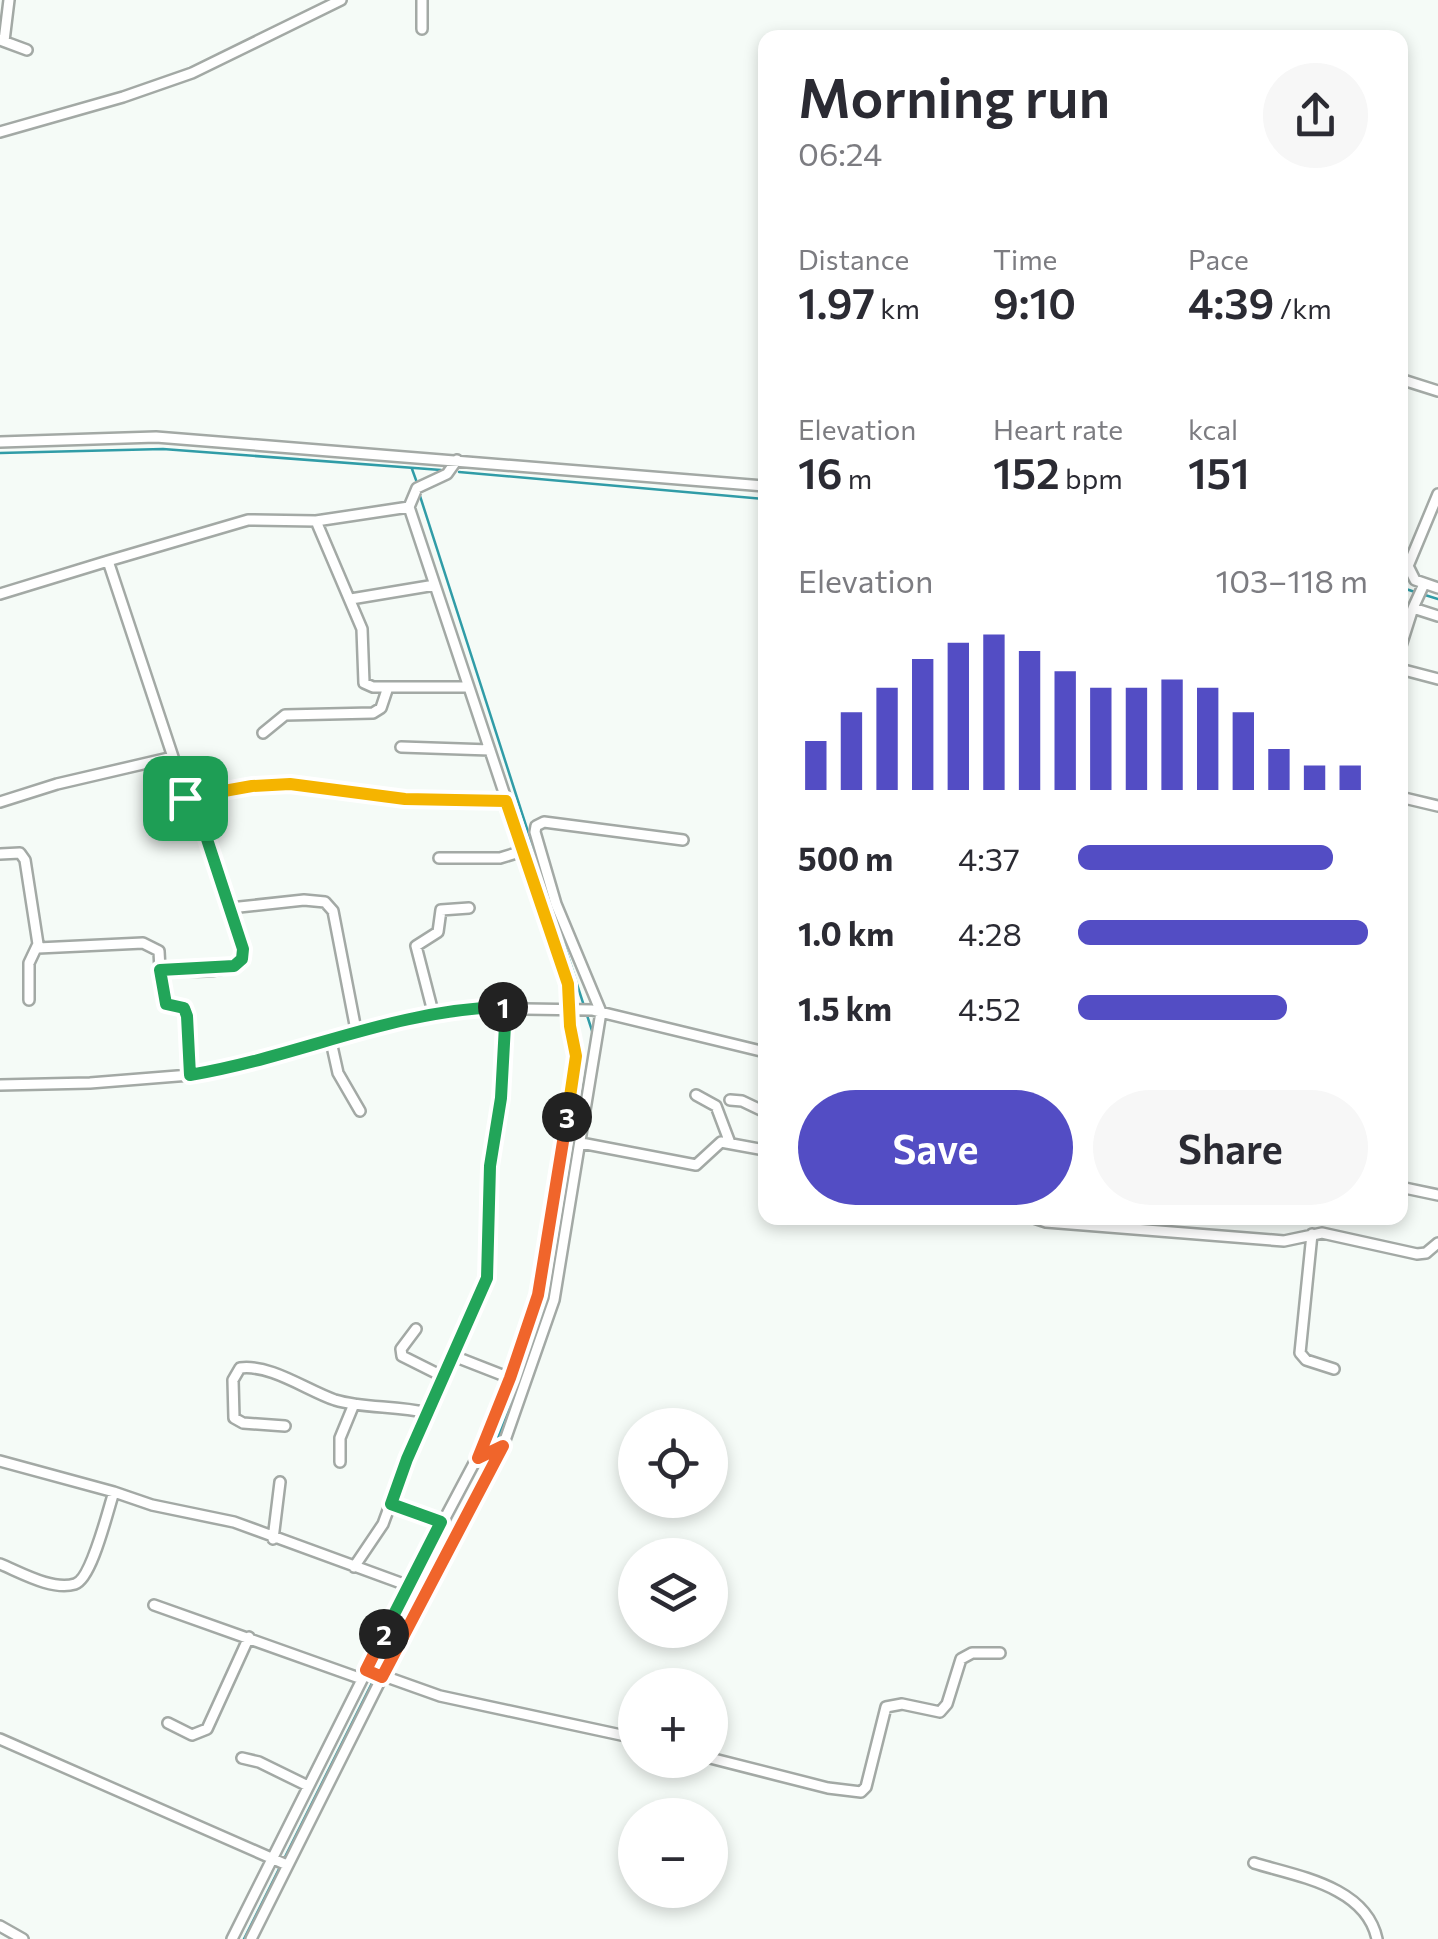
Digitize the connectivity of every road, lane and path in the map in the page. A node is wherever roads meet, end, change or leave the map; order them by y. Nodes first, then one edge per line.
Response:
1 (8, 0) edge
2 (340, 0) edge
3 (422, 0) edge
4 (422, 29) dead end
5 (2, 40) edge
6 (27, 50) dead end
7 (0, 132) edge
8 (1408, 382) edge
9 (1438, 391) edge
10 (0, 442) edge
11 (457, 460) junction
12 (758, 485) edge
13 (1438, 494) edge
14 (409, 507) junction
15 (316, 521) junction
16 (1408, 556) edge
17 (108, 561) junction
18 (1408, 570) edge
19 (434, 585) junction
20 (1423, 587) junction
21 (1438, 588) edge
22 (0, 594) edge
23 (352, 599) junction
24 (1415, 605) junction
25 (1438, 616) edge
26 (1408, 624) edge
27 (1408, 671) edge
28 (1438, 680) edge
29 (388, 687) junction
30 (468, 687) junction
31 (263, 734) dead end
32 (400, 747) dead end
33 (490, 750) junction
34 (173, 757) junction
35 (185, 798) junction
36 (1408, 799) edge
37 (506, 801) junction
38 (0, 802) edge
39 (1438, 806) edge
40 (683, 840) dead end
41 (523, 851) junction
42 (0, 854) edge
43 (440, 858) dead end
44 (230, 908) junction
45 (469, 908) dead end
46 (38, 948) junction
47 (160, 970) junction
48 (29, 1000) dead end
49 (506, 1007) junction
50 (572, 1009) junction
51 (596, 1011) junction
52 (433, 1012) junction
53 (356, 1030) junction
54 (330, 1037) junction
55 (758, 1050) edge
56 (190, 1075) junction
57 (0, 1085) edge
58 (696, 1095) dead end
59 (730, 1100) dead end
60 (758, 1109) edge
61 (360, 1111) dead end
62 (581, 1142) junction
63 (730, 1144) junction
64 (758, 1149) edge
65 (1408, 1188) edge
66 (1438, 1194) edge
67 (1084, 1225) edge
68 (1312, 1234) junction
69 (1438, 1243) edge
70 (416, 1330) dead end
71 (451, 1354) junction
72 (1334, 1369) dead end
73 (442, 1376) junction
74 (510, 1378) junction
75 (354, 1404) junction
76 (428, 1414) junction
77 (285, 1426) dead end
78 (503, 1446) junction
79 (484, 1454) junction
80 (0, 1460) edge
81 (340, 1462) dead end
82 (280, 1482) dead end
83 (114, 1492) junction
84 (391, 1504) junction
85 (441, 1522) junction
86 (273, 1539) junction
87 (0, 1564) edge
88 (354, 1567) junction
89 (409, 1586) junction
90 (154, 1606) dead end
91 (249, 1637) junction
92 (1000, 1652) dead end
93 (372, 1675) junction
94 (168, 1723) dead end
95 (618, 1734) edge
96 (0, 1739) edge
97 (242, 1758) dead end
98 (728, 1763) edge
99 (308, 1786) junction
100 (280, 1862) junction
101 (1254, 1863) dead end
102 (0, 1926) edge
103 (23, 1939) edge
104 (232, 1939) edge
105 (251, 1939) edge
106 (1377, 1939) edge

1 - 5 street
2 - 7 street
3 - 4 street
5 - 6 street
8 - 9 street
10 - 11 street
11 - 12 street
11 - 14 street
13 - 16 street
14 - 15 street
14 - 19 street
15 - 17 street
15 - 23 street
17 - 22 street
17 - 34 street
18 - 20 street
19 - 23 street
19 - 30 street
20 - 21 street
20 - 24 street
23 - 29 street
24 - 25 street
24 - 26 street
27 - 28 street
29 - 30 street
29 - 31 street
30 - 33 street
32 - 33 street
33 - 37 street
34 - 35 street
34 - 38 street
35 - 37 street
35 - 44 street
36 - 39 street
37 - 41 street
40 - 51 street
41 - 43 street
41 - 50 street
42 - 46 street
44 - 47 street
44 - 53 street
45 - 52 street
46 - 47 street
46 - 48 street
47 - 56 street
49 - 50 street
49 - 52 street
49 - 71 street
50 - 51 street
50 - 74 street
51 - 55 street
51 - 62 street
52 - 53 street
53 - 54 street
54 - 56 street
54 - 61 street
56 - 57 street
58 - 63 street
59 - 60 street
62 - 63 street
62 - 78 street
63 - 64 street
65 - 66 street
67 - 68 street
68 - 69 street
68 - 72 street
70 - 73 street
71 - 73 street
71 - 74 street
73 - 76 street
74 - 79 street
75 - 76 street
75 - 77 street
75 - 81 street
76 - 84 street
78 - 79 street
78 - 93 street
79 - 85 street
80 - 83 street
82 - 86 street
83 - 86 street
83 - 87 street
84 - 85 street
84 - 88 street
85 - 89 street
86 - 88 street
88 - 89 street
89 - 93 street
90 - 91 street
91 - 93 street
91 - 94 street
92 - 98 street
93 - 95 street
93 - 99 street
93 - 100 street
96 - 100 street
97 - 99 street
99 - 100 street
100 - 104 street
100 - 105 street
101 - 106 street
102 - 103 street

